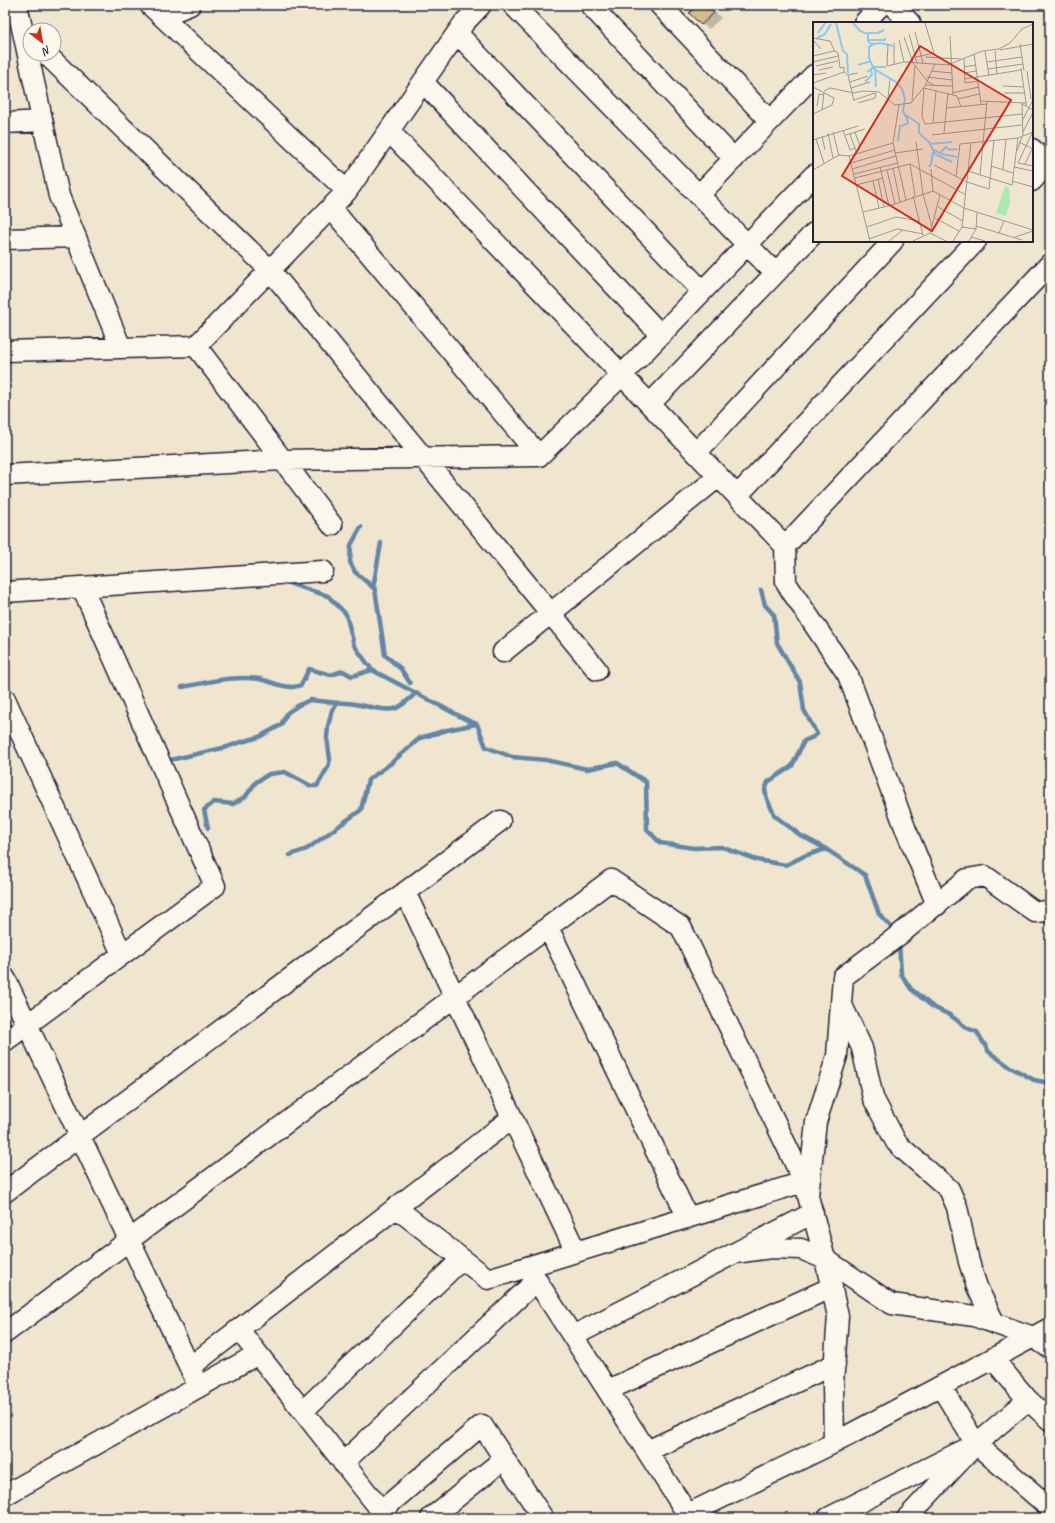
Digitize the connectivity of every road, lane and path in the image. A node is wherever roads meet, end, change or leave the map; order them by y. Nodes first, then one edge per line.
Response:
1 (17, 5) edge
2 (190, 5) edge
3 (481, 5) edge
4 (513, 5) edge
5 (590, 5) edge
6 (660, 5) edge
7 (881, 5) edge
8 (892, 5) edge
9 (156, 10) edge
10 (22, 22) edge
11 (865, 22) edge
12 (909, 22) edge
13 (457, 33) junction
14 (32, 62) edge
15 (54, 62) edge
16 (813, 76) edge
17 (423, 82) junction
18 (42, 121) junction
19 (770, 121) junction
20 (5, 123) edge
21 (389, 131) junction
22 (1033, 150) edge
23 (734, 158) junction
24 (1049, 166) edge
25 (813, 176) edge
26 (1033, 180) edge
27 (346, 192) junction
28 (698, 195) junction
29 (331, 208) junction
30 (813, 234) edge
31 (76, 237) junction
32 (5, 239) edge
33 (892, 242) edge
34 (975, 242) edge
35 (747, 245) junction
36 (270, 270) junction
37 (1048, 270) edge
38 (775, 273) junction
39 (702, 291) junction
40 (661, 335) junction
41 (196, 346) junction
42 (121, 348) junction
43 (5, 351) edge
44 (622, 375) junction
45 (650, 404) junction
46 (696, 453) junction
47 (539, 456) junction
48 (423, 458) junction
49 (282, 460) junction
50 (5, 475) edge
51 (718, 477) junction
52 (737, 496) junction
53 (332, 525) dead end
54 (785, 546) junction
55 (323, 571) dead end
56 (82, 587) junction
57 (5, 592) edge
58 (550, 613) junction
59 (503, 652) dead end
60 (597, 670) dead end
61 (5, 699) edge
62 (500, 821) dead end
63 (405, 892) junction
64 (937, 905) junction
65 (1050, 911) edge
66 (548, 927) junction
67 (122, 954) junction
68 (5, 978) edge
69 (455, 997) junction
70 (841, 1003) junction
71 (28, 1024) junction
72 (5, 1041) edge
73 (512, 1118) junction
74 (80, 1136) junction
75 (807, 1181) junction
76 (5, 1192) edge
77 (396, 1208) junction
78 (812, 1213) junction
79 (688, 1218) junction
80 (130, 1240) junction
81 (576, 1252) junction
82 (735, 1253) junction
83 (462, 1259) junction
84 (825, 1259) junction
85 (533, 1274) junction
86 (832, 1287) junction
87 (995, 1324) junction
88 (239, 1330) junction
89 (5, 1333) edge
90 (1041, 1333) edge
91 (573, 1336) junction
92 (1050, 1348) edge
93 (258, 1354) junction
94 (993, 1359) junction
95 (835, 1364) junction
96 (190, 1367) junction
97 (199, 1387) junction
98 (941, 1387) junction
99 (608, 1390) junction
100 (1028, 1400) junction
101 (303, 1411) junction
102 (1050, 1420) edge
103 (834, 1442) junction
104 (976, 1444) junction
105 (647, 1451) junction
106 (504, 1459) junction
107 (343, 1463) junction
108 (5, 1495) edge
109 (1050, 1508) edge
110 (384, 1515) edge
111 (693, 1516) edge
112 (541, 1517) edge
113 (431, 1518) edge
114 (828, 1518) edge
115 (906, 1518) edge

1 - 10 street
2 - 9 street
3 - 13 street
4 - 28 street
5 - 23 street
6 - 19 street
7 - 11 street
8 - 12 street
9 - 27 street
13 - 17 street
13 - 39 street
14 - 18 street
15 - 36 street
16 - 19 street
17 - 21 street
17 - 40 street
18 - 20 street
18 - 31 street
19 - 23 street
21 - 27 street
21 - 44 street
22 - 24 street
23 - 28 street
24 - 26 street
25 - 35 street
27 - 29 street
28 - 35 street
29 - 36 street
29 - 47 street
30 - 38 street
31 - 32 street
31 - 42 street
33 - 46 street
34 - 52 street
35 - 38 street
35 - 39 street
36 - 41 street
36 - 48 street
37 - 54 street
38 - 45 street
39 - 40 street
40 - 44 street
41 - 42 street
41 - 49 street
42 - 43 street
44 - 45 street
44 - 47 street
45 - 46 street
46 - 51 street
47 - 48 street
48 - 49 street
48 - 58 street
49 - 50 street
49 - 53 street
51 - 52 street
51 - 58 street
52 - 54 street
54 - 64 street
55 - 56 street
56 - 57 street
56 - 67 street
58 - 59 street
58 - 60 street
61 - 67 street
62 - 63 street
63 - 69 street
63 - 74 street
64 - 65 street
64 - 70 street
66 - 69 street
66 - 75 street
66 - 79 street
67 - 71 street
68 - 71 street
69 - 73 street
69 - 80 street
70 - 75 street
70 - 87 street
71 - 72 street
71 - 74 street
73 - 77 street
73 - 81 street
74 - 76 street
74 - 80 street
75 - 78 street
75 - 79 street
77 - 83 street
77 - 88 street
78 - 82 street
78 - 84 street
79 - 81 street
80 - 89 street
80 - 96 street
81 - 85 street
82 - 84 street
82 - 91 street
83 - 85 street
83 - 101 street
84 - 86 street
84 - 87 street
85 - 91 street
85 - 107 street
86 - 95 street
86 - 99 street
87 - 90 street
88 - 93 street
88 - 96 street
90 - 92 street
90 - 94 street
91 - 99 street
93 - 97 street
93 - 101 street
94 - 98 street
94 - 100 street
95 - 103 street
95 - 105 street
96 - 97 street
97 - 108 street
98 - 103 street
98 - 104 street
99 - 105 street
100 - 102 street
100 - 104 street
101 - 107 street
103 - 111 street
104 - 109 street
104 - 114 street
104 - 115 street
105 - 111 street
106 - 110 street
106 - 112 street
106 - 113 street
107 - 110 street

